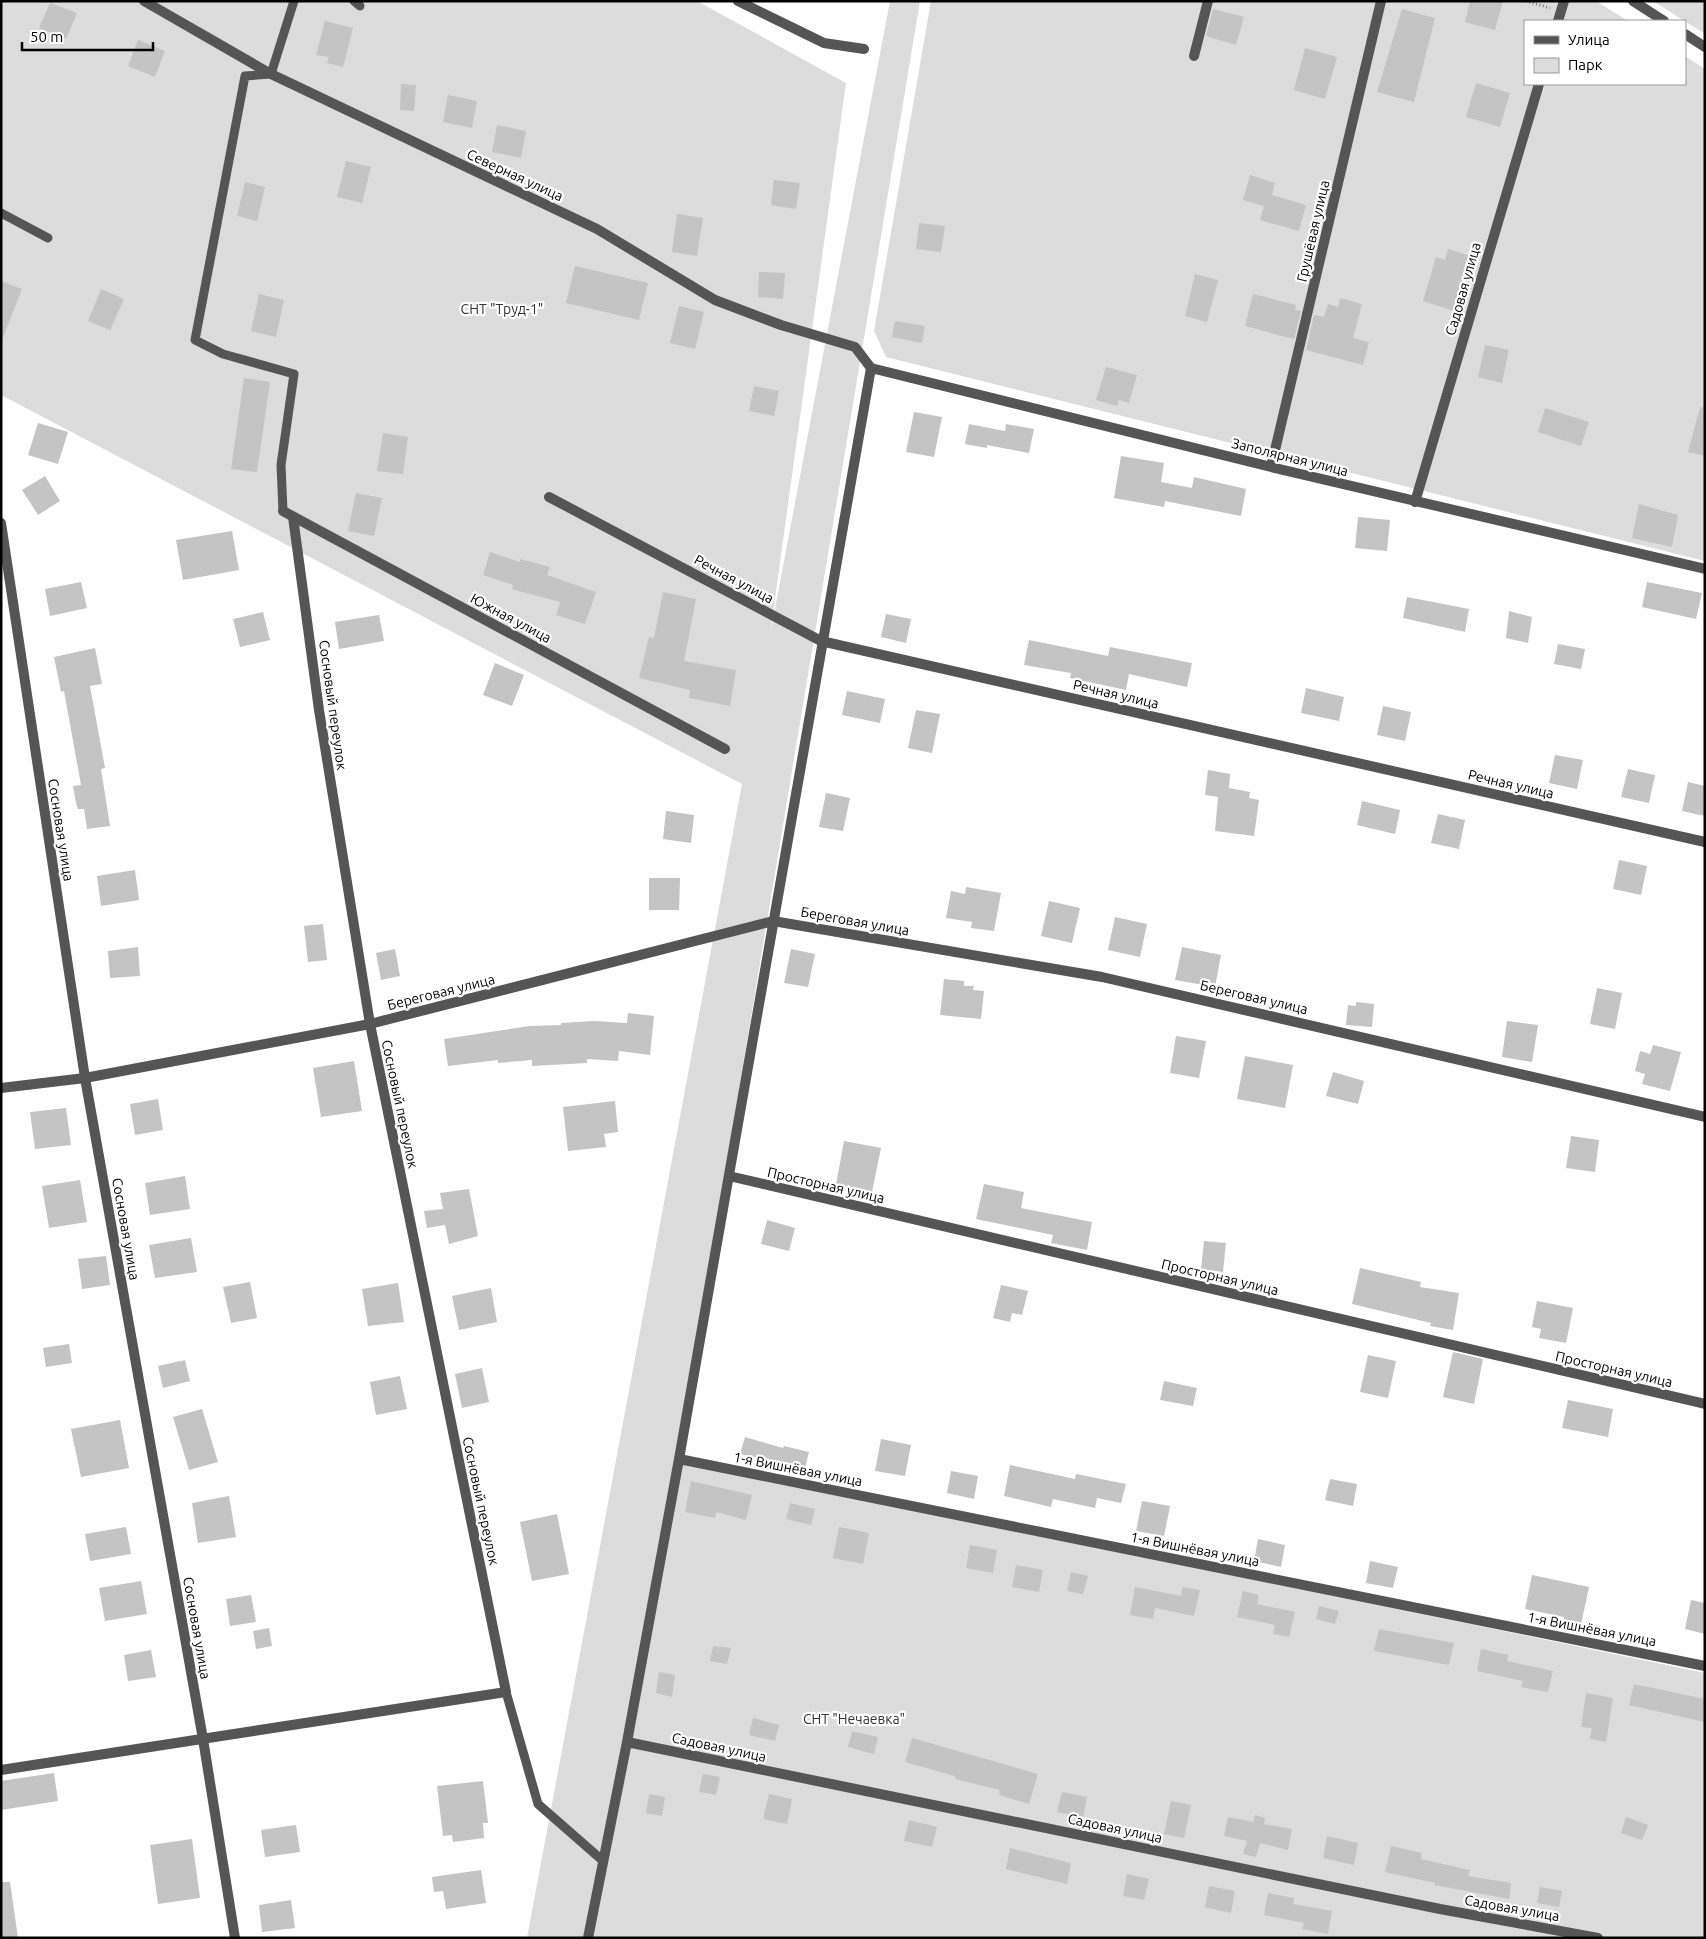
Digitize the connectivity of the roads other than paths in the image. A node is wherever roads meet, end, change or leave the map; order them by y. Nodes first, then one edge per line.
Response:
1 (144, 1) edge
2 (294, 1) edge
3 (738, 1) edge
4 (1208, 1) edge
5 (1381, 1) edge
6 (1633, 1) edge
7 (1562, 6) edge
8 (1558, 20) edge
9 (1662, 20) edge
10 (1686, 35) edge
11 (1705, 47) edge
12 (864, 49) dead end
13 (1194, 56) dead end
14 (272, 74) junction
15 (1539, 85) edge
16 (1, 213) edge
17 (48, 238) dead end
18 (871, 368) junction
19 (1271, 467) junction
20 (549, 497) dead end
21 (1415, 502) junction
22 (283, 510) joint
23 (293, 517) junction
24 (1, 523) edge
25 (1705, 569) edge
26 (821, 641) junction
27 (725, 749) dead end
28 (1705, 842) edge
29 (774, 922) junction
30 (370, 1024) junction
31 (84, 1078) junction
32 (1, 1088) edge
33 (1705, 1117) edge
34 (729, 1176) junction
35 (1705, 1404) edge
36 (679, 1459) junction
37 (1705, 1666) edge
38 (506, 1692) junction
39 (203, 1739) junction
40 (627, 1742) junction
41 (1, 1770) edge
42 (602, 1860) junction
43 (235, 1938) edge
44 (588, 1938) edge
45 (1598, 1938) edge

1 - 14 street, Северная улица
2 - 14 lane
3 - 12 street
4 - 13 street
5 - 19 street, Грушёвая улица
6 - 9 street
7 - 8 street
10 - 11 street
14 - 18 street, Северная улица
14 - 22 lane
15 - 21 street, Садовая улица
16 - 17 lane
18 - 19 street, Заполярная улица
18 - 26 street
19 - 21 street, Заполярная улица
20 - 26 street, Речная улица
21 - 25 street, Заполярная улица
22 - 23 street, Южная улица
23 - 27 street, Южная улица
23 - 30 street, Сосновый переулок
24 - 31 street, Сосновая улица
26 - 28 street, Речная улица
26 - 29 street
29 - 30 street, Береговая улица
29 - 33 street, Береговая улица
29 - 34 street
30 - 31 street, Береговая улица
30 - 38 street, Сосновый переулок
31 - 32 street, Береговая улица
31 - 39 street, Сосновая улица
34 - 35 street, Просторная улица
34 - 36 street
36 - 37 street, 1-я Вишнёвая улица
36 - 40 street
38 - 39 street
38 - 42 lane
39 - 41 street
39 - 43 street, Сосновая улица
40 - 42 street
40 - 45 street, Садовая улица
42 - 44 street

